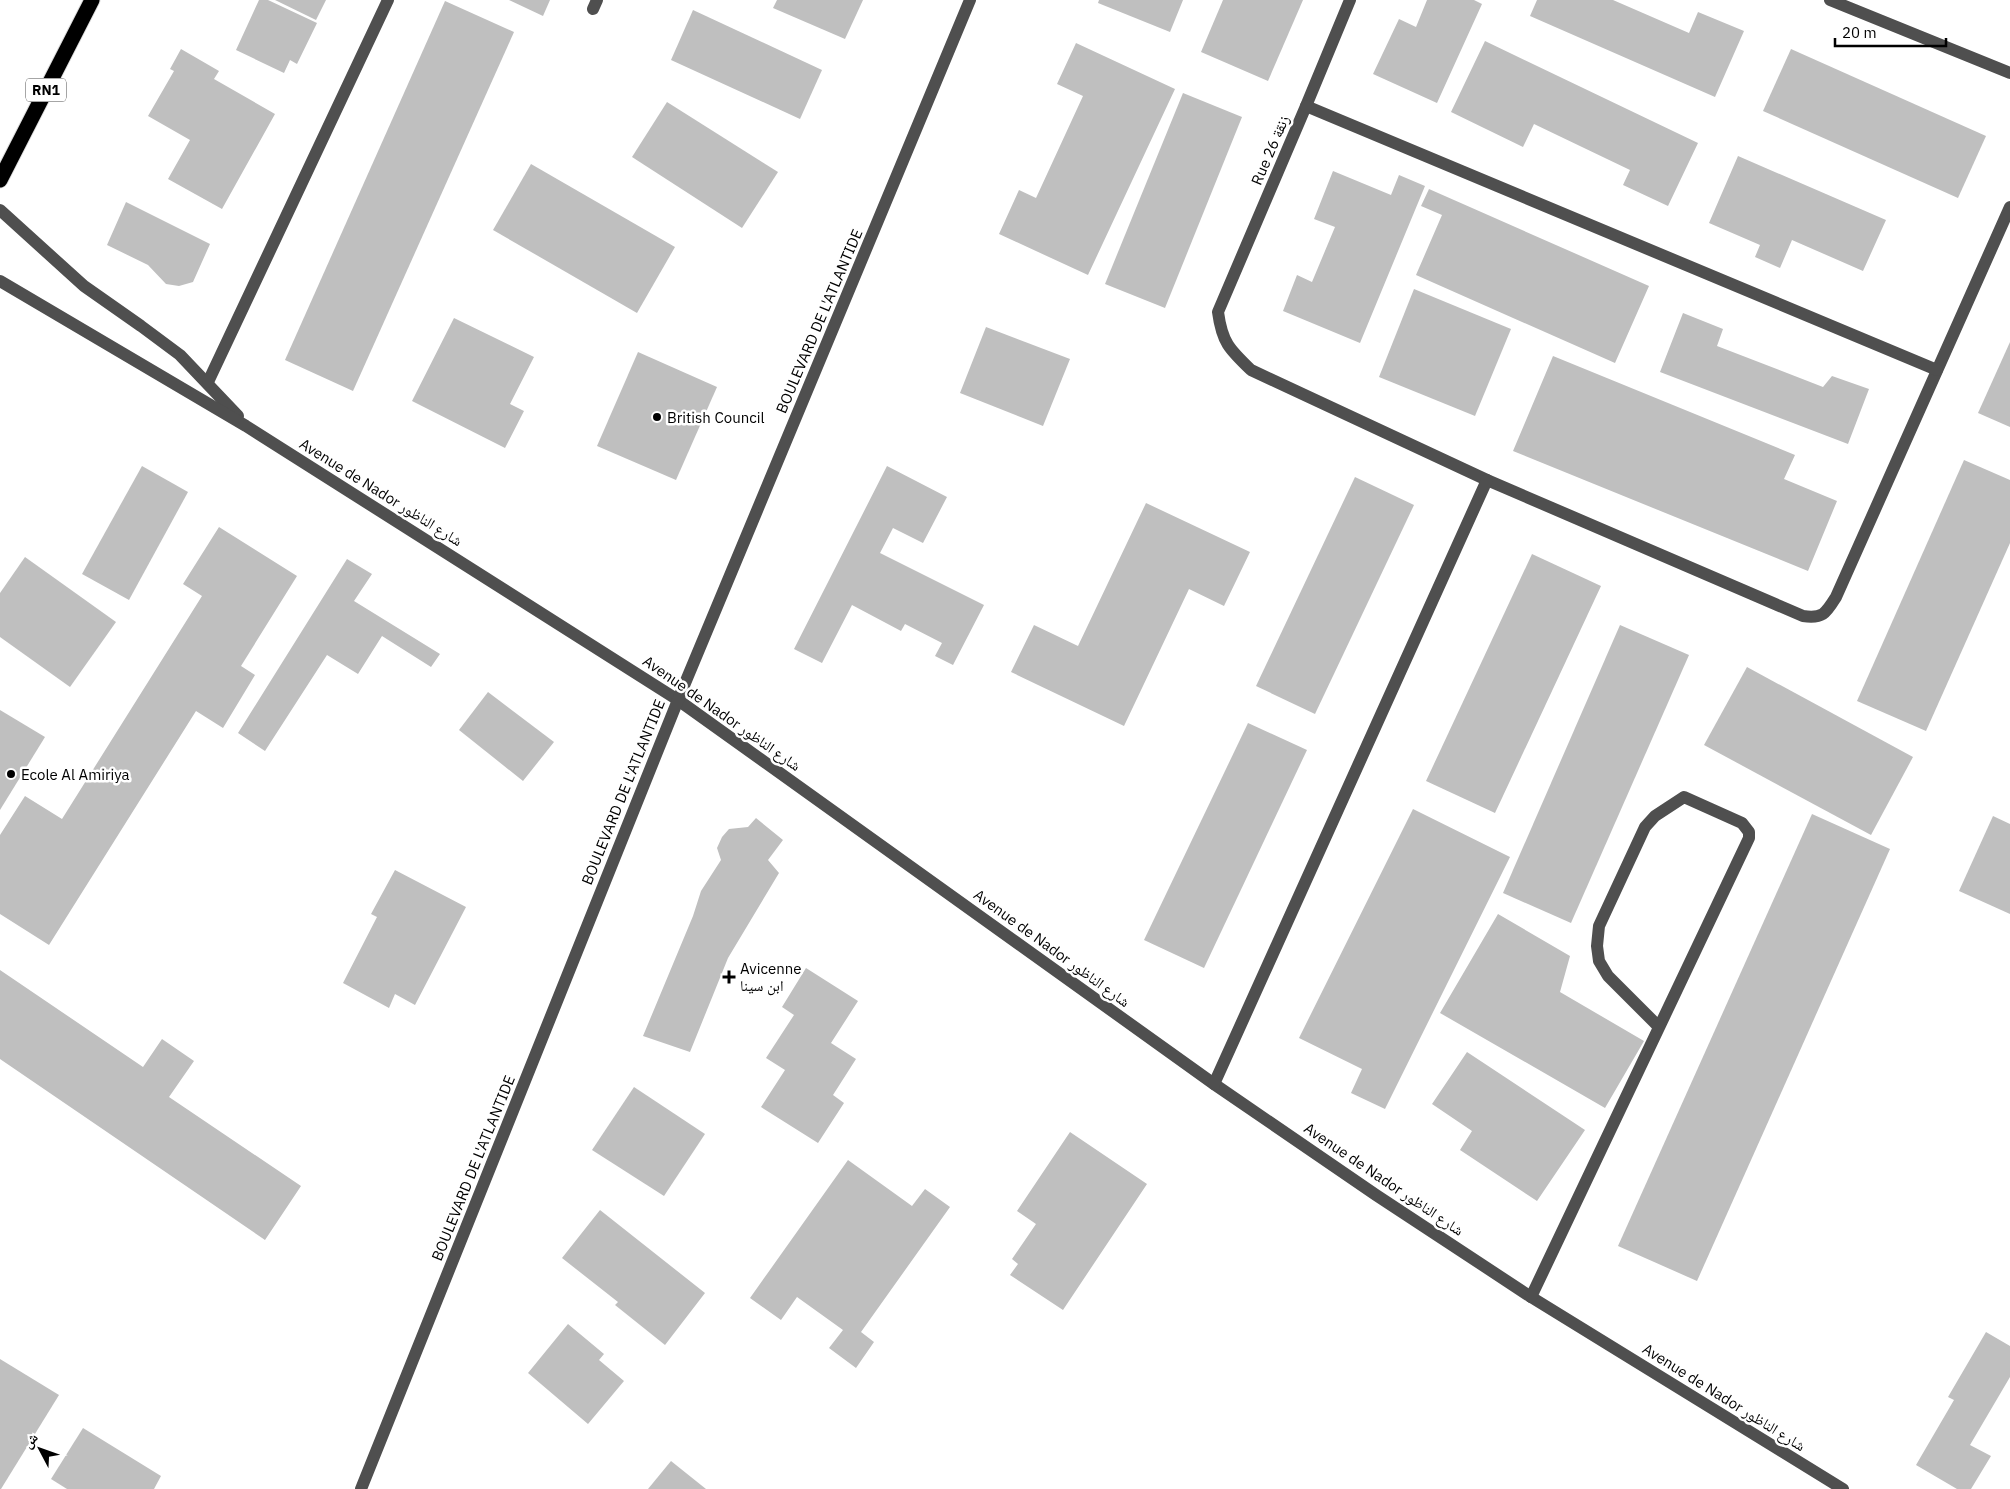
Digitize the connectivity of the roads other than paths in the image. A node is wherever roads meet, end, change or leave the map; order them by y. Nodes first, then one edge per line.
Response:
1 (92, 0) edge
2 (388, 0) edge
3 (970, 0) edge
4 (1350, 0) edge
5 (1830, 0) edge
6 (1849, 4) edge
7 (2010, 73) edge
8 (1306, 106) junction
9 (0, 180) edge
10 (2010, 207) edge
11 (0, 210) edge
12 (1, 282) edge
13 (1937, 370) junction
14 (208, 382) junction
15 (246, 426) junction
16 (1487, 480) junction
17 (678, 700) junction
18 (1659, 1027) junction
19 (1214, 1084) junction
20 (1531, 1297) junction
21 (361, 1489) edge
22 (1843, 1489) edge

1 - 9 highway, RN1
2 - 14 street
3 - 17 street, BOULEVARD DE L'ATLANTIDE
4 - 8 street, Rue 26 زنقة
5 - 6 street
6 - 7 street
8 - 13 street
8 - 16 street, Rue 26 زنقة
10 - 13 street
11 - 14 street, Avenue de Nador شارع الناظور
12 - 15 street, Avenue de Nador شارع الناظور
13 - 16 street
14 - 15 street, Avenue de Nador شارع الناظور
15 - 17 street, Avenue de Nador شارع الناظور
16 - 19 street
17 - 19 street, Avenue de Nador شارع الناظور
17 - 21 street, BOULEVARD DE L'ATLANTIDE
18 - 18 street
18 - 20 street
19 - 20 street, Avenue de Nador شارع الناظور
20 - 22 street, Avenue de Nador شارع الناظور

